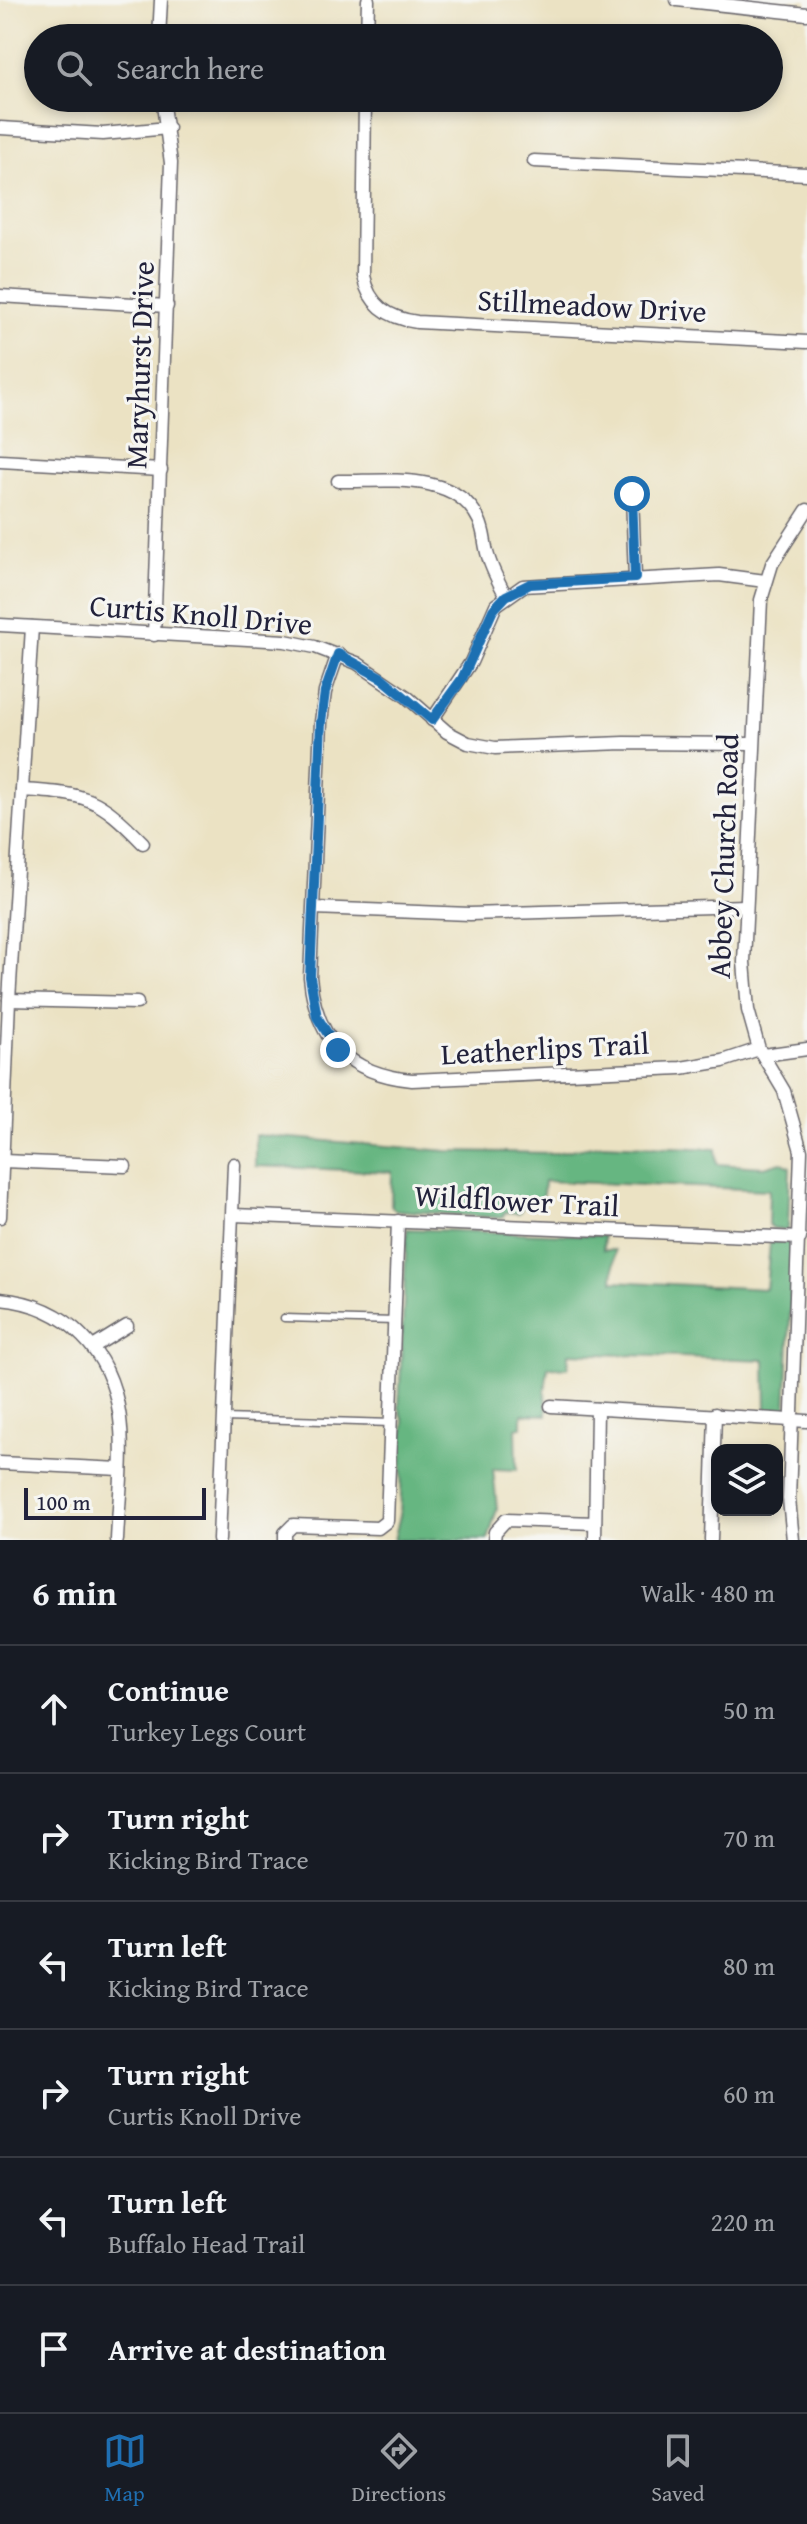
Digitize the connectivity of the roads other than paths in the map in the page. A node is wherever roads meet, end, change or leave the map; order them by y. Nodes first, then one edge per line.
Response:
1 (161, 0) edge
2 (368, 0) edge
3 (677, 0) edge
4 (807, 14) edge
5 (160, 24) edge
6 (367, 24) edge
7 (165, 112) edge
8 (365, 112) edge
9 (0, 128) edge
10 (168, 128) junction
11 (534, 161) dead end
12 (807, 174) edge
13 (0, 296) edge
14 (167, 306) junction
15 (807, 342) edge
16 (0, 461) edge
17 (161, 470) junction
18 (338, 481) dead end
19 (632, 494) dead end
20 (807, 510) edge
21 (635, 578) junction
22 (765, 581) junction
23 (506, 596) junction
24 (0, 625) edge
25 (32, 627) junction
26 (154, 635) junction
27 (338, 654) junction
28 (432, 720) junction
29 (752, 744) junction
30 (22, 790) junction
31 (143, 843) dead end
32 (745, 906) junction
33 (314, 908) junction
34 (9, 1000) junction
35 (137, 1003) dead end
36 (807, 1049) edge
37 (761, 1052) junction
38 (3, 1161) junction
39 (234, 1164) dead end
40 (125, 1166) dead end
41 (804, 1185) edge
42 (233, 1215) junction
43 (0, 1217) edge
44 (398, 1221) junction
45 (800, 1238) junction
46 (0, 1299) edge
47 (284, 1318) dead end
48 (395, 1321) junction
49 (127, 1326) dead end
50 (93, 1347) junction
51 (551, 1406) dead end
52 (597, 1409) junction
53 (715, 1414) junction
54 (224, 1418) junction
55 (792, 1420) junction
56 (807, 1421) edge
57 (392, 1423) junction
58 (0, 1463) edge
59 (120, 1469) junction
60 (595, 1523) junction
61 (807, 1532) edge
62 (792, 1538) edge
63 (117, 1540) edge
64 (219, 1540) edge
65 (285, 1540) edge
66 (494, 1540) edge
67 (595, 1540) edge
68 (711, 1540) edge

1 - 5 street
2 - 6 street
3 - 4 street
7 - 10 street, Maryhurst Drive
8 - 15 street, Stillmeadow Drive
9 - 10 street
10 - 14 street, Maryhurst Drive
11 - 12 street
13 - 14 street
14 - 17 street, Maryhurst Drive
16 - 17 street
17 - 26 street, Maryhurst Drive
18 - 23 street
19 - 21 street
20 - 22 street, Abbey Church Road
21 - 22 street
21 - 23 street
22 - 29 street, Abbey Church Road
23 - 28 street
24 - 25 street, Curtis Knoll Drive
25 - 26 street, Curtis Knoll Drive
25 - 30 street
26 - 27 street, Curtis Knoll Drive
27 - 28 street, Curtis Knoll Drive
27 - 33 street
28 - 29 street, Curtis Knoll Drive
29 - 32 street, Abbey Church Road
30 - 31 street
30 - 34 street
32 - 33 street
32 - 37 street, Abbey Church Road
33 - 37 street, Leatherlips Trail
34 - 35 street
34 - 38 street
36 - 37 street, Leatherlips Trail
37 - 41 street, Abbey Church Road
38 - 40 street
38 - 43 street
39 - 42 street
41 - 45 street, Abbey Church Road
42 - 44 street, Wildflower Trail
42 - 54 street
44 - 45 street, Wildflower Trail
44 - 48 street
45 - 55 street, Abbey Church Road
46 - 50 street
47 - 48 lane
48 - 57 street
49 - 50 street
50 - 59 street
51 - 52 street
52 - 53 street
52 - 60 street
53 - 55 street
53 - 68 street
54 - 57 lane
54 - 64 street
55 - 56 street
55 - 62 street, Abbey Church Road
57 - 65 street
58 - 59 street
59 - 63 street
60 - 66 street
60 - 67 street
61 - 62 street

